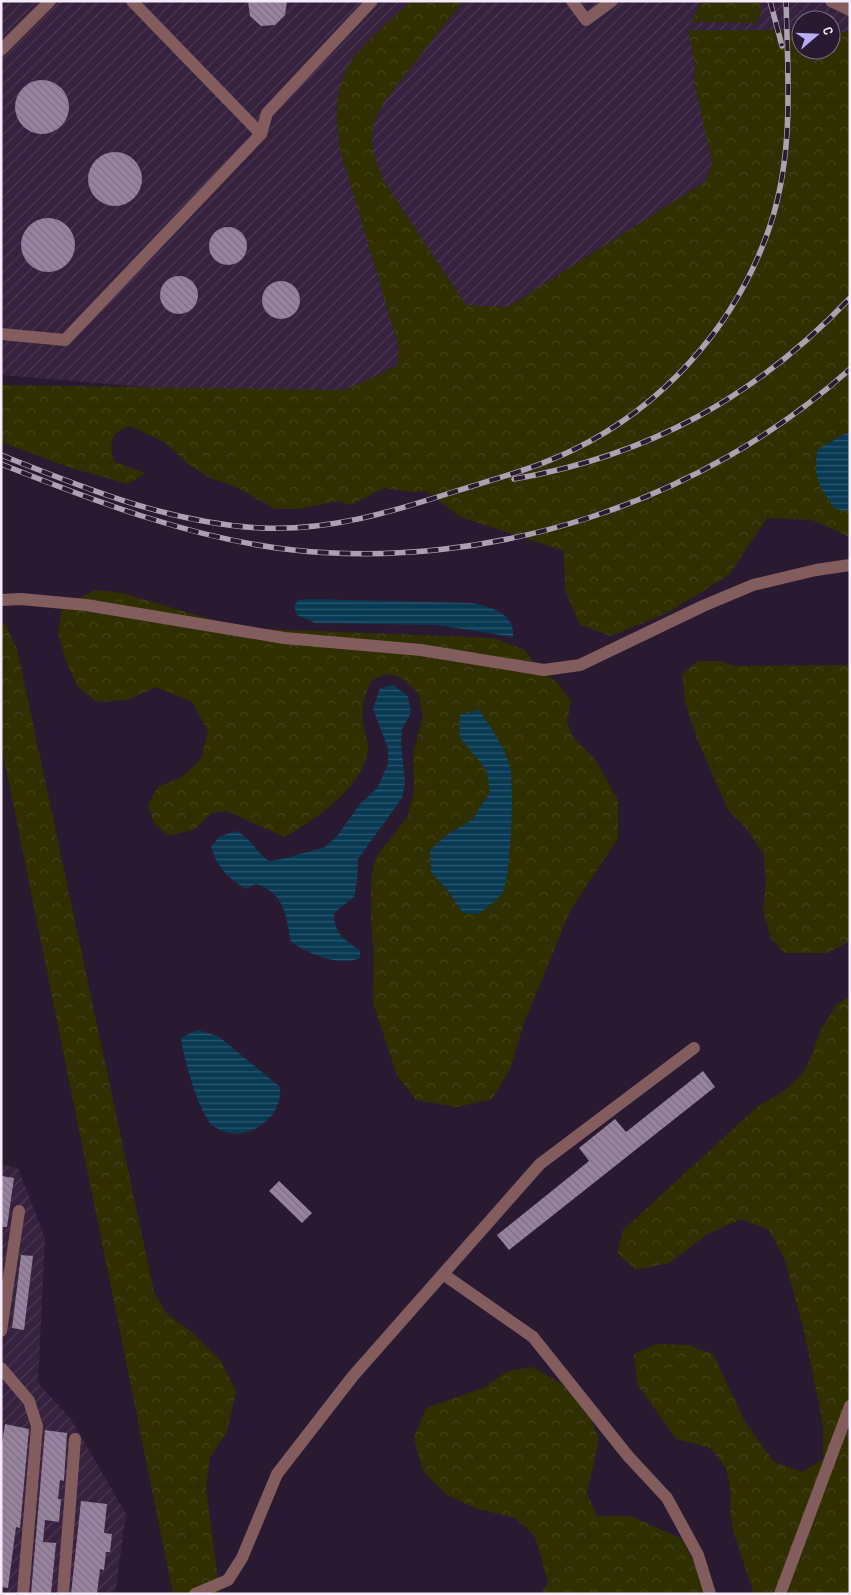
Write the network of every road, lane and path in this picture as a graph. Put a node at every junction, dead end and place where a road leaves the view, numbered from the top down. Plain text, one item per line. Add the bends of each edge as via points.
1 (50, 1) edge
2 (132, 1) edge
3 (372, 1) edge
4 (572, 1) edge
5 (612, 1) edge
6 (832, 1) edge
7 (850, 10) edge
8 (1, 50) edge
9 (261, 134) junction
10 (1, 334) edge
11 (850, 565) edge
12 (1, 600) edge
13 (694, 1048) dead end
14 (19, 1211) dead end
15 (443, 1274) junction
16 (1, 1331) edge
17 (1, 1368) edge
18 (850, 1406) edge
19 (75, 1439) dead end
20 (22, 1594) edge
21 (63, 1594) edge
22 (195, 1594) edge
23 (710, 1594) edge
24 (780, 1594) edge

1 - 8 street
2 - 9 street
3 - 9 street via 267,113
4 - 5 street via 586,20
6 - 7 street
9 - 10 street via 65,340
11 - 12 street via 752,585 580,664 544,670 422,650 284,638 86,605
13 - 15 street via 540,1164
14 - 16 street
15 - 22 street via 352,1376 278,1474 242,1558 228,1580
15 - 23 street via 533,1337 628,1456 667,1498 698,1554
17 - 20 street via 29,1401 38,1426
18 - 24 street
19 - 21 street

